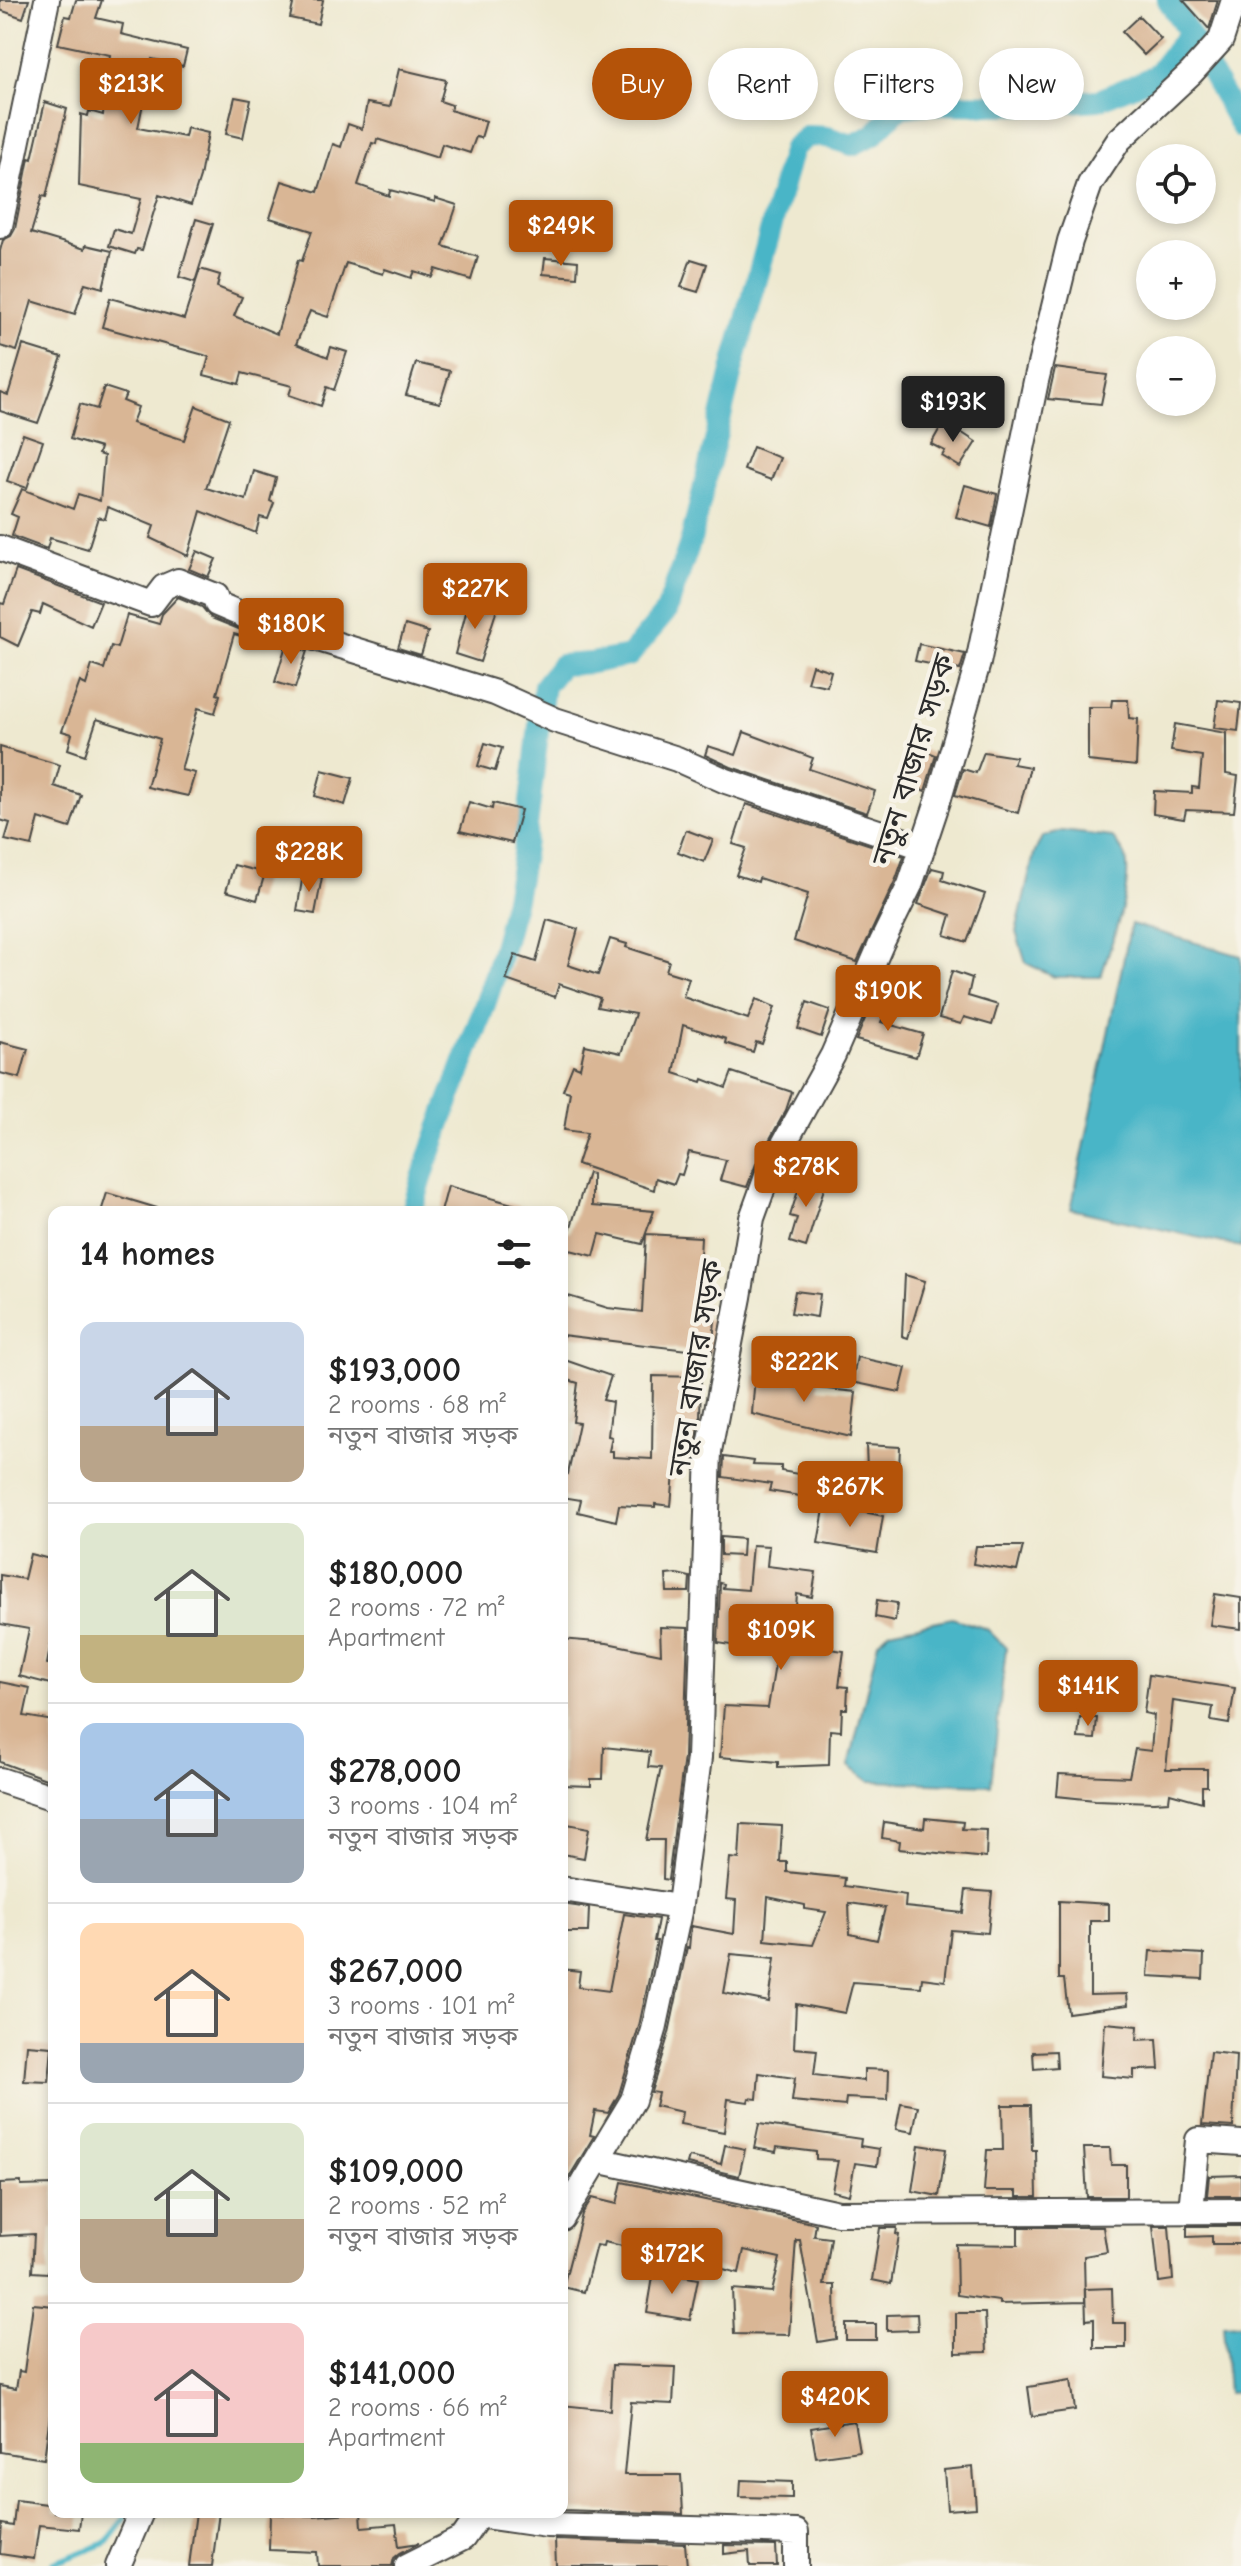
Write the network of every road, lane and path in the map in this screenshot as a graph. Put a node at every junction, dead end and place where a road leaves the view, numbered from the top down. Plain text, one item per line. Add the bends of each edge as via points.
1 (47, 0) edge
2 (1234, 0) edge
3 (0, 226) edge
4 (0, 548) edge
5 (923, 847) junction
6 (0, 1780) edge
7 (48, 1796) edge
8 (568, 1890) edge
9 (679, 1907) junction
10 (1241, 2143) edge
11 (597, 2160) junction
12 (568, 2208) edge
13 (1191, 2210) junction
14 (1241, 2211) edge
15 (138, 2518) edge
16 (476, 2518) edge
17 (507, 2518) edge
18 (431, 2560) edge
19 (118, 2566) edge
20 (407, 2566) edge
21 (796, 2566) edge

1 - 3 street
2 - 5 street, নতুন বাজার সড়ক via 1221,40 1119,140 1090,184 1070,241 1036,381 978,663
4 - 5 street via 151,604 164,587 178,581 250,618 440,674 555,720
5 - 9 street, নতুন বাজার সড়ক via 833,1055 769,1171 752,1218 709,1451 699,1758
6 - 7 street
8 - 9 street
9 - 11 street, নতুন বাজার সড়ক via 654,2030 633,2100
10 - 13 street via 1198,2140
11 - 12 street, নতুন বাজার সড়ক
11 - 13 street via 838,2213
13 - 14 street
15 - 19 street
16 - 18 street via 463,2538
17 - 21 street via 547,2525 796,2532
18 - 20 street

